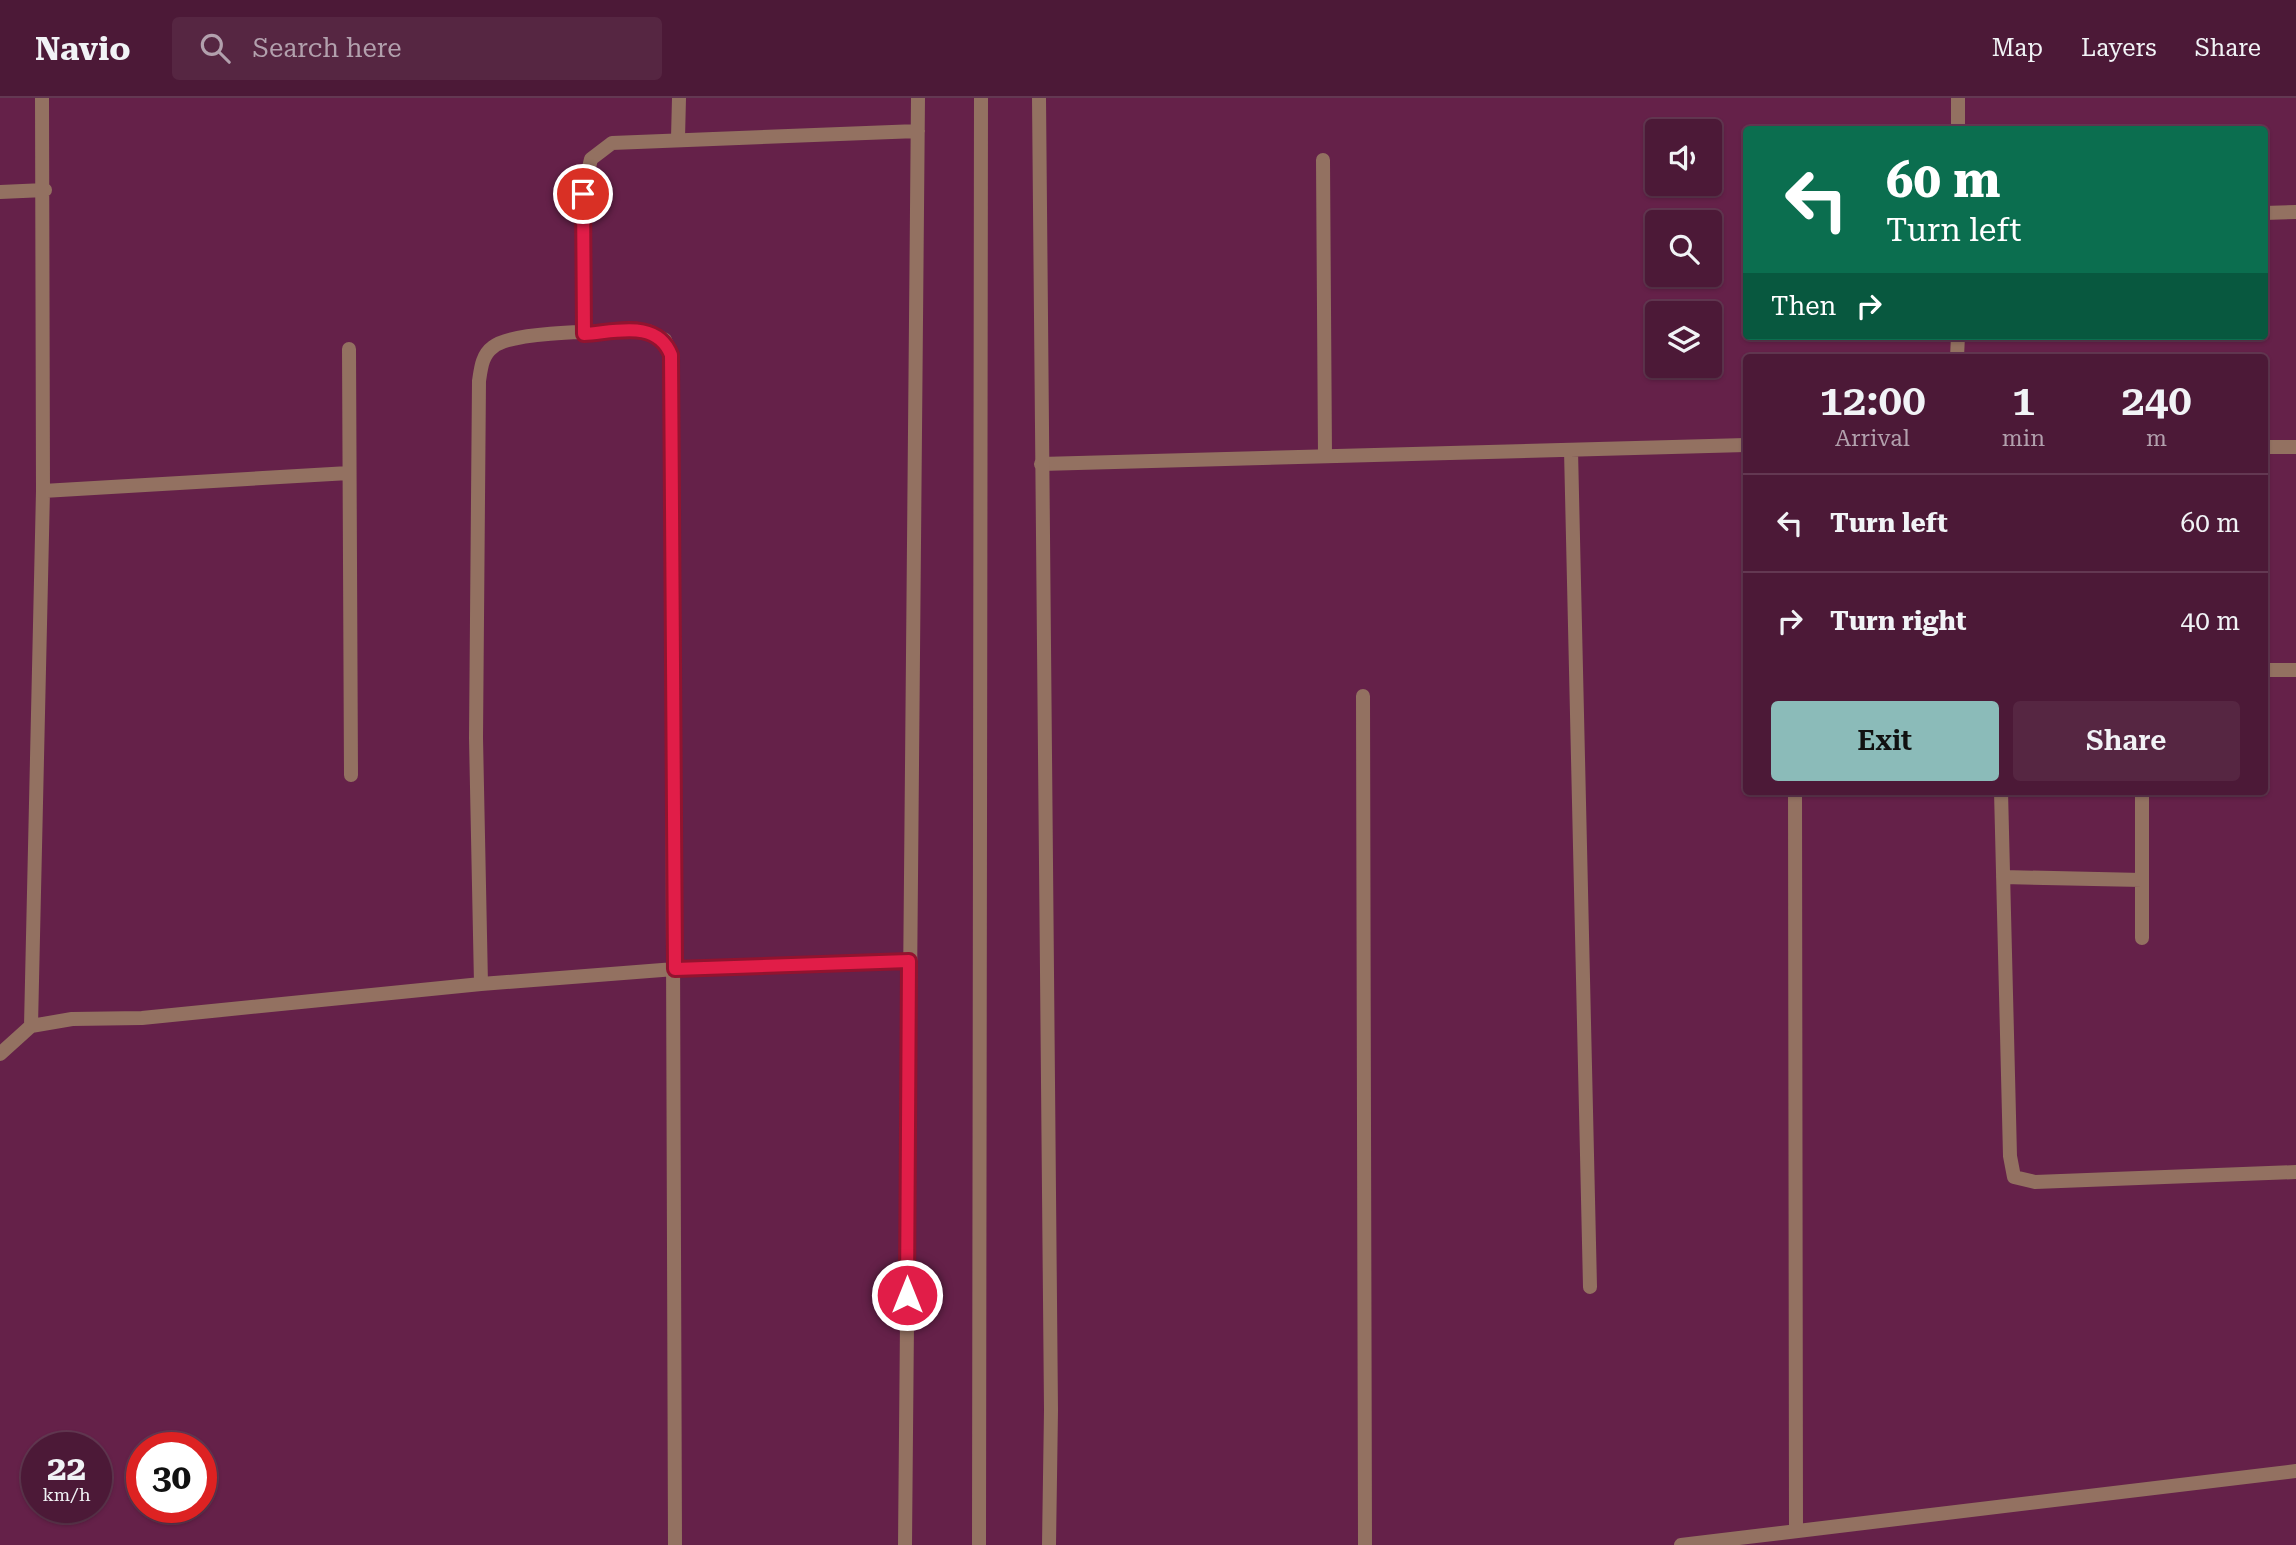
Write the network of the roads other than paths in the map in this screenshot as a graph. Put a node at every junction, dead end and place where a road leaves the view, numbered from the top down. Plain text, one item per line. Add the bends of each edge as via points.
1 (42, 98) edge
2 (679, 98) edge
3 (918, 98) edge
4 (981, 98) edge
5 (1039, 98) edge
6 (1958, 98) edge
7 (1958, 126) edge
8 (918, 131) junction
9 (678, 138) junction
10 (1323, 160) dead end
11 (45, 190) junction
12 (0, 192) edge
13 (2296, 212) edge
14 (2268, 213) edge
15 (584, 334) junction
16 (349, 349) dead end
17 (1743, 445) edge
18 (2268, 447) edge
19 (2296, 447) edge
20 (1571, 450) junction
21 (1325, 456) junction
22 (1041, 464) junction
23 (349, 473) junction
24 (43, 491) junction
25 (2268, 670) edge
26 (2296, 670) edge
27 (1363, 696) dead end
28 (351, 775) dead end
29 (1795, 795) edge
30 (2001, 795) edge
31 (2142, 795) edge
32 (2003, 877) junction
33 (2142, 880) junction
34 (2142, 938) dead end
35 (909, 961) junction
36 (675, 969) junction
37 (481, 984) junction
38 (31, 1026) junction
39 (6, 1042) edge
40 (0, 1054) edge
41 (2296, 1172) edge
42 (1590, 1287) dead end
43 (2296, 1471) edge
44 (1796, 1531) junction
45 (675, 1545) edge
46 (905, 1545) edge
47 (979, 1545) edge
48 (1049, 1545) edge
49 (1365, 1545) edge
50 (1681, 1545) edge

1 - 11 street
2 - 9 street
3 - 8 street
4 - 47 street
5 - 22 street
6 - 7 street
8 - 9 street
8 - 35 street
9 - 15 street via 612,143 591,159 583,194
10 - 21 street
11 - 12 street
11 - 24 street
13 - 14 street
15 - 36 street via 649,331 665,340 671,355
15 - 37 street via 506,340 492,347 482,360 476,738
16 - 23 street
17 - 20 street
18 - 19 street
20 - 21 street
20 - 42 street
21 - 22 street
22 - 48 street
23 - 24 street
23 - 28 street
24 - 38 street
25 - 26 street
27 - 49 street
29 - 44 street
30 - 32 street
31 - 33 street
32 - 33 street
32 - 41 street via 2014,1177 2035,1182
33 - 34 street
35 - 36 street
35 - 46 street
36 - 37 street
36 - 45 street
37 - 38 street via 142,1018 72,1018
38 - 39 street
39 - 40 street
43 - 44 street
44 - 50 street

